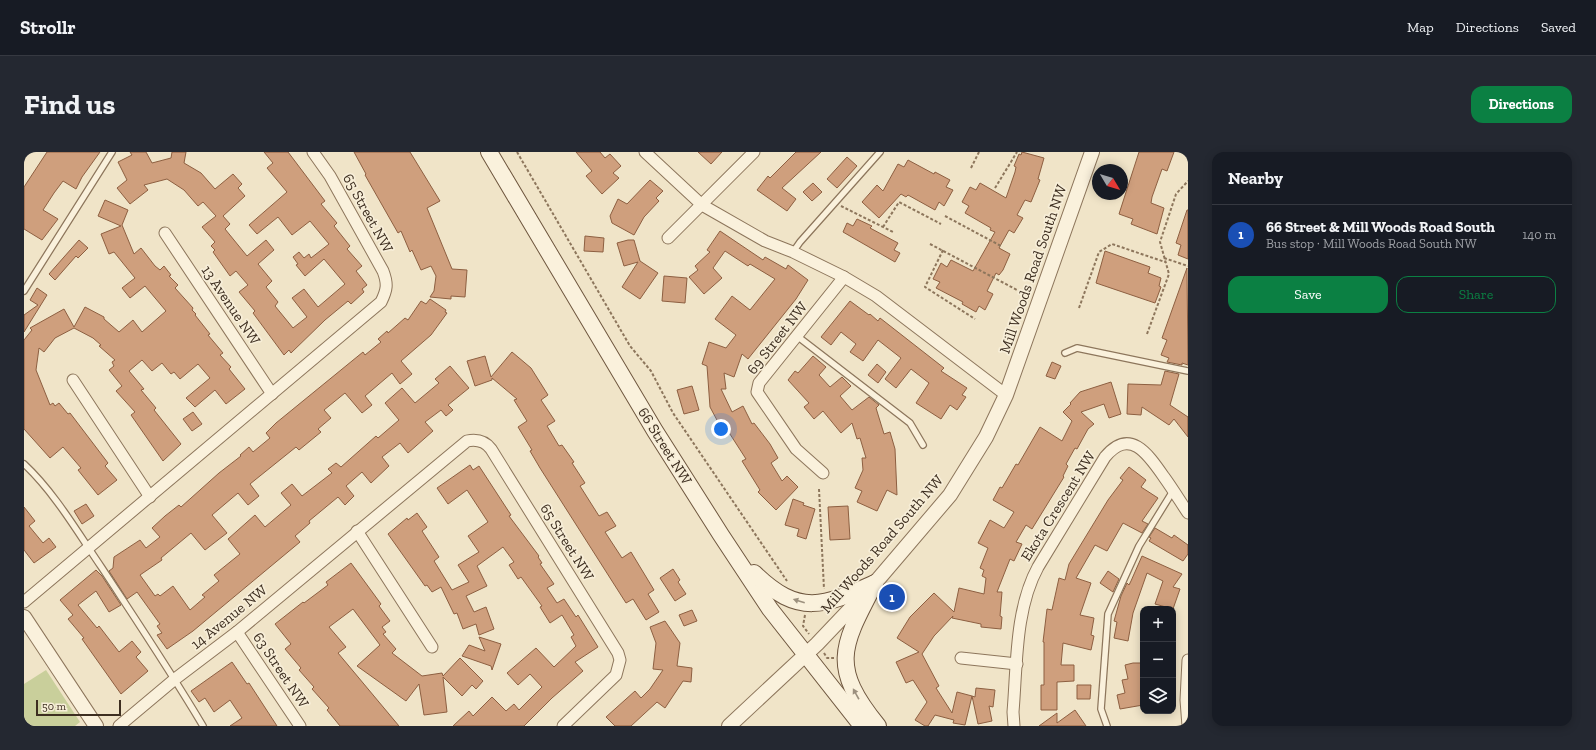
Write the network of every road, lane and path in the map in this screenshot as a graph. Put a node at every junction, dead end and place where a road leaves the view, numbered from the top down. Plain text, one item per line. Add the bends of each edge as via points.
1 (112, 152) edge
2 (313, 152) edge
3 (489, 152) edge
4 (517, 152) edge
5 (645, 152) edge
6 (754, 152) edge
7 (880, 152) edge
8 (979, 152) edge
9 (1017, 152) edge
10 (1092, 152) edge
11 (971, 168) dead end
12 (1188, 181) edge
13 (995, 188) dead end
14 (834, 203) junction
15 (702, 205) junction
16 (946, 216) dead end
17 (941, 224) dead end
18 (883, 227) junction
19 (893, 232) dead end
20 (165, 233) dead end
21 (668, 238) dead end
22 (930, 244) dead end
23 (1001, 246) dead end
24 (943, 250) junction
25 (793, 252) junction
26 (1164, 258) junction
27 (1165, 262) junction
28 (1188, 266) edge
29 (844, 277) junction
30 (24, 291) edge
31 (1019, 291) dead end
32 (1079, 308) dead end
33 (975, 319) dead end
34 (1147, 334) dead end
35 (797, 336) junction
36 (1065, 353) dead end
37 (1188, 371) edge
38 (73, 380) dead end
39 (272, 394) junction
40 (1006, 395) junction
41 (479, 440) joint
42 (923, 445) dead end
43 (24, 464) edge
44 (823, 473) dead end
45 (819, 489) dead end
46 (1174, 491) junction
47 (150, 497) junction
48 (1188, 513) edge
49 (357, 531) junction
50 (726, 541) junction
51 (89, 548) junction
52 (788, 583) dead end
53 (875, 583) junction
54 (825, 595) dead end
55 (24, 602) edge
56 (807, 609) dead end
57 (24, 617) edge
58 (237, 632) junction
59 (808, 633) dead end
60 (432, 647) dead end
61 (805, 655) junction
62 (961, 658) dead end
63 (1188, 660) edge
64 (1017, 664) junction
65 (175, 679) junction
66 (96, 726) edge
67 (119, 726) edge
68 (203, 726) edge
69 (300, 726) edge
70 (563, 726) edge
71 (728, 726) edge
72 (862, 726) edge
73 (878, 726) edge
74 (1014, 726) edge
75 (1107, 726) edge
76 (1188, 726) edge

1 - 30 lane
2 - 39 street, 65 Street NW via 330,176 388,283 381,302 375,308
3 - 50 main road, 66 Street NW via 655,431
4 - 52 path via 630,346 651,371 673,413
5 - 15 street
6 - 15 street
7 - 14 lane
8 - 11 path
9 - 13 path
10 - 40 street, Mill Woods Road South NW
12 - 26 path via 1176,194 1160,242
14 - 18 path
14 - 25 lane
15 - 21 street
15 - 25 street via 765,241
16 - 23 path
17 - 18 path via 899,202
18 - 19 path
20 - 39 street, 13 Avenue NW
22 - 24 path
24 - 31 path
24 - 33 path via 925,287
25 - 29 street
26 - 27 path
26 - 28 path
27 - 32 path via 1112,244 1099,252
27 - 34 path via 1169,274
29 - 35 street, 69 Street NW
29 - 40 street via 876,296
35 - 42 lane via 910,423
35 - 44 street, 69 Street NW via 759,383 757,392 796,448
36 - 37 lane via 1077,348
38 - 47 street
39 - 47 street
40 - 53 street, Mill Woods Road South NW via 986,437 950,495
41 - 49 street, 14 Avenue NW via 467,441
41 - 70 street, 65 Street NW via 487,444 491,450 618,653 620,660 616,674 610,682
43 - 51 lane via 40,478
45 - 54 path
46 - 48 street, Ekota Crescent NW
46 - 64 street, Ekota Crescent NW via 1141,448 1125,444 1110,450 1032,576 1023,604
46 - 75 lane via 1139,546 1108,614 1101,709
47 - 51 street
49 - 58 street, 14 Avenue NW
49 - 60 street
53 -> 50 main road via 831,601 819,604 800,602 770,588
50 - 61 main road, 66 Street NW via 770,609
51 - 55 street
51 - 65 lane
53 - 61 street, Mill Woods Road South NW
73 -> 53 main road via 855,694 849,680 845,658 849,636
56 - 59 path via 803,626
57 - 66 street
58 - 65 street, 14 Avenue NW
58 - 69 street, 63 Street NW
61 - 71 street, Mill Woods Road South NW
61 - 72 main road, 66 Street NW
62 - 64 street
63 - 76 street
64 - 74 street, Ekota Crescent NW
65 - 67 street, 14 Avenue NW
65 - 68 lane

